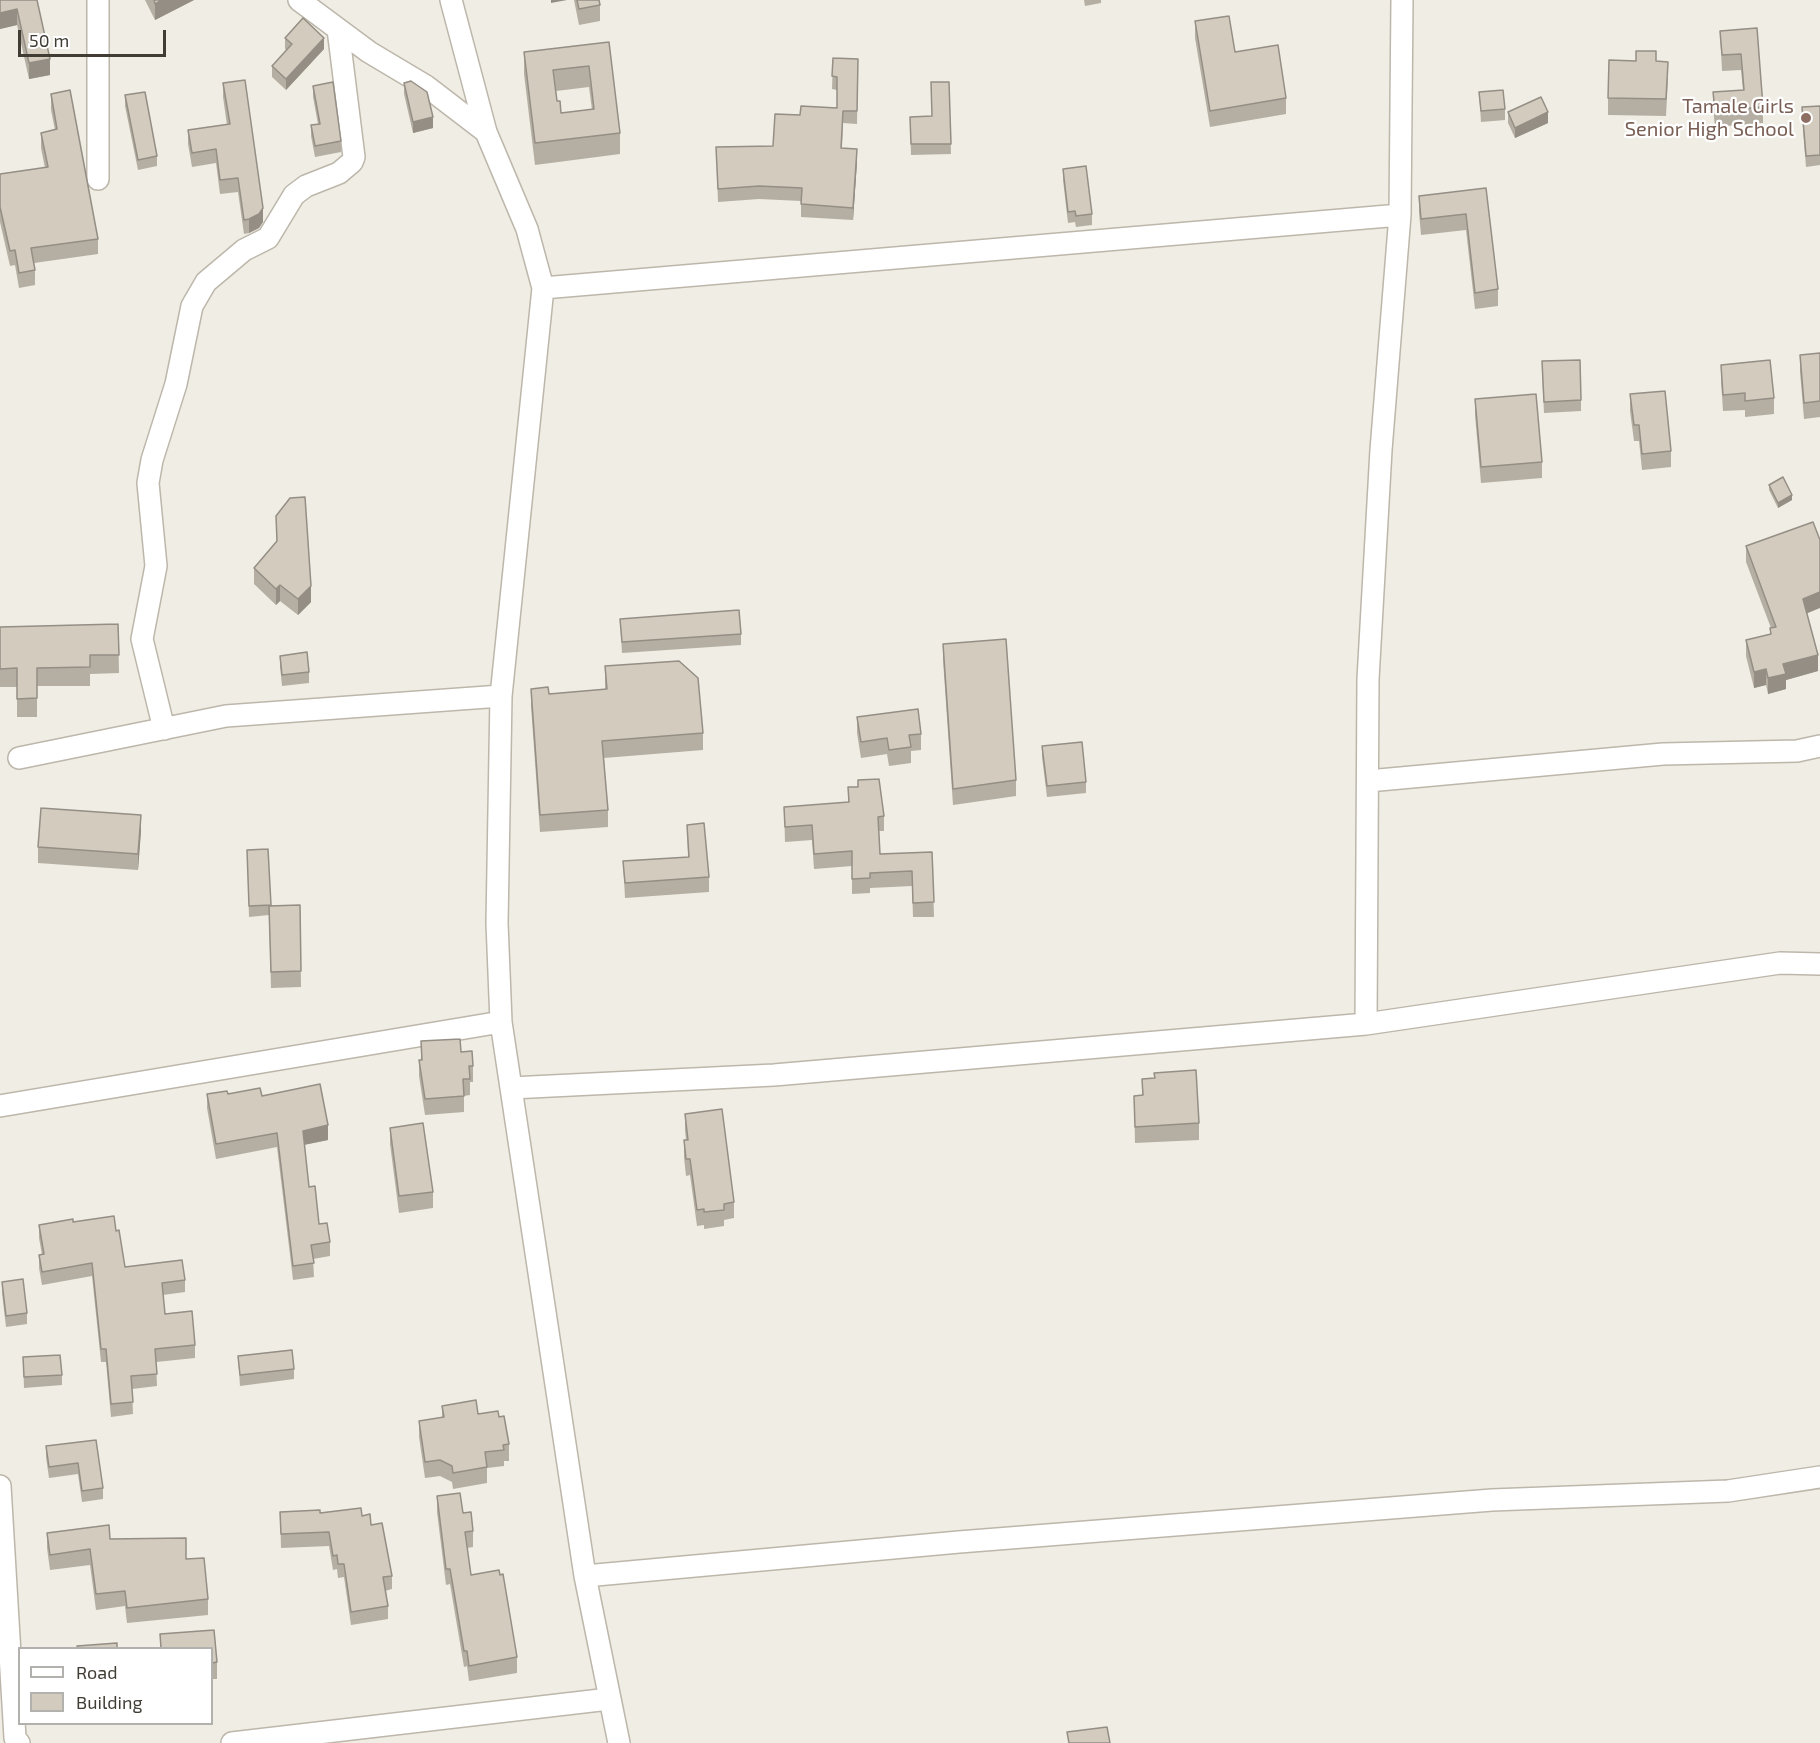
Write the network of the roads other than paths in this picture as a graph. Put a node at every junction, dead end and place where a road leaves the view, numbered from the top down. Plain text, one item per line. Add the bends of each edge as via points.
1 (98, 0) edge
2 (299, 0) edge
3 (451, 0) edge
4 (1402, 0) edge
5 (338, 29) junction
6 (486, 132) junction
7 (98, 179) dead end
8 (1400, 214) junction
9 (543, 288) junction
10 (501, 696) junction
11 (164, 729) junction
12 (1820, 746) edge
13 (19, 758) dead end
14 (1368, 781) junction
15 (1820, 963) edge
16 (501, 1022) junction
17 (1366, 1024) junction
18 (511, 1088) junction
19 (0, 1106) edge
20 (1820, 1477) edge
21 (0, 1486) edge
22 (585, 1576) junction
23 (14, 1697) junction
24 (609, 1699) junction
25 (0, 1719) edge
26 (19, 1743) edge
27 (232, 1743) edge
28 (619, 1743) edge

1 - 7 street
2 - 5 street
3 - 6 street
4 - 8 street
5 - 6 street via 426,86
5 - 11 street via 352,162 294,195 268,238 244,250 206,282 192,306 176,384 152,460 148,483 156,566 142,639
6 - 9 street via 527,229
8 - 9 street
8 - 14 street via 1368,679
9 - 10 street
10 - 11 street via 226,716
10 - 16 street via 497,923
11 - 13 street
12 - 14 street via 1797,752 1663,754
14 - 17 street
15 - 17 street via 1780,963
16 - 18 street
16 - 19 street
17 - 18 street via 774,1075
18 - 22 street
20 - 22 street via 1728,1491 1492,1500
21 - 23 street
22 - 24 street
23 - 25 street
23 - 26 street via 15,1738
24 - 27 street
24 - 28 street

